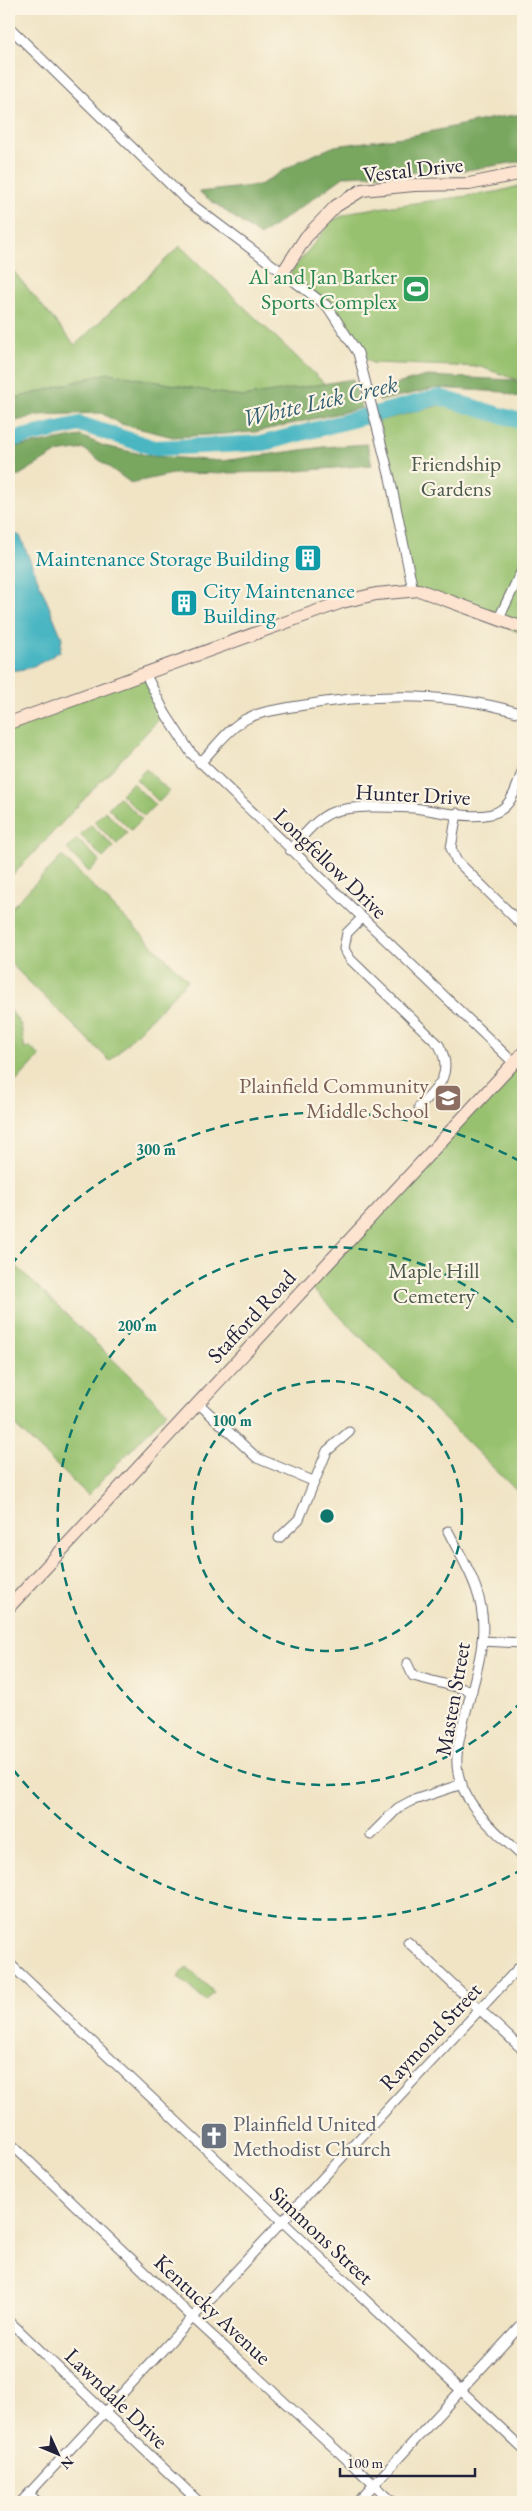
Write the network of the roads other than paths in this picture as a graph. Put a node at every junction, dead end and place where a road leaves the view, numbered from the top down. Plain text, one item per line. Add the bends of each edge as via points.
1 (9, 27) edge
2 (523, 172) edge
3 (282, 274) junction
4 (523, 568) edge
5 (413, 590) junction
6 (499, 618) junction
7 (523, 628) edge
8 (145, 673) junction
9 (523, 714) edge
10 (9, 723) edge
11 (200, 763) junction
12 (523, 769) edge
13 (457, 814) junction
14 (290, 850) junction
15 (362, 918) junction
16 (523, 926) edge
17 (523, 1053) edge
18 (514, 1063) junction
19 (419, 1107) dead end
20 (198, 1403) junction
21 (349, 1432) dead end
22 (313, 1481) junction
23 (448, 1531) dead end
24 (279, 1538) dead end
25 (9, 1607) edge
26 (482, 1641) junction
27 (523, 1643) edge
28 (407, 1663) dead end
29 (472, 1691) junction
30 (462, 1784) junction
31 (371, 1835) dead end
32 (523, 1857) edge
33 (408, 1942) dead end
34 (9, 1963) edge
35 (523, 1963) edge
36 (480, 2009) junction
37 (523, 2050) edge
38 (9, 2142) edge
39 (282, 2223) junction
40 (193, 2318) junction
41 (9, 2323) edge
42 (523, 2323) edge
43 (461, 2391) junction
44 (105, 2413) junction
45 (523, 2450) edge
46 (374, 2484) junction
47 (29, 2494) junction
48 (21, 2502) edge
49 (38, 2502) edge
50 (199, 2502) edge
51 (358, 2502) edge
52 (393, 2502) edge

1 - 3 street via 186,200
2 - 3 street, Vestal Drive via 469,184 362,190 330,212 306,237
3 - 5 street via 327,306 358,353 390,478
4 - 6 street
5 - 6 street
5 - 8 street via 342,602
6 - 7 street
8 - 10 street
8 - 11 street, Longfellow Drive via 175,730
9 - 11 street via 442,700 380,698 324,702 245,719
11 - 14 street, Longfellow Drive
12 - 13 street, Hunter Drive via 511,798 501,810 486,816
13 - 14 street, Hunter Drive via 412,808 342,810 323,818
13 - 16 street via 451,848 456,860
14 - 15 street, Longfellow Drive
15 - 18 street, Longfellow Drive
15 - 19 street via 347,933 344,949 350,959 439,1045 446,1058 445,1074
17 - 18 street, Stafford Road
18 - 20 street, Stafford Road
20 - 22 street via 258,1458
20 - 25 street, Stafford Road
21 - 22 street via 327,1451
22 - 24 street via 299,1519
23 - 26 street, Masten Street via 475,1584 483,1616
26 - 27 street
26 - 29 street, Masten Street
28 - 29 street via 413,1676
29 - 30 street, Masten Street via 457,1757
30 - 31 street via 410,1801 393,1812
30 - 32 street, Masten Street via 476,1810
33 - 36 street
34 - 39 street, Simmons Street
35 - 36 street, Raymond Street
36 - 37 street
36 - 39 street, Raymond Street
38 - 40 street, Kentucky Avenue
39 - 40 street, Raymond Street
39 - 43 street, Simmons Street
40 - 44 street, Raymond Street
40 - 46 street, Kentucky Avenue
41 - 44 street, Lawndale Drive
42 - 43 street
43 - 45 street, Simmons Street
43 - 46 street
44 - 47 street, Raymond Street
44 - 50 street, Lawndale Drive
46 - 51 street
46 - 52 street, Kentucky Avenue
47 - 48 street, Raymond Street
47 - 49 street

